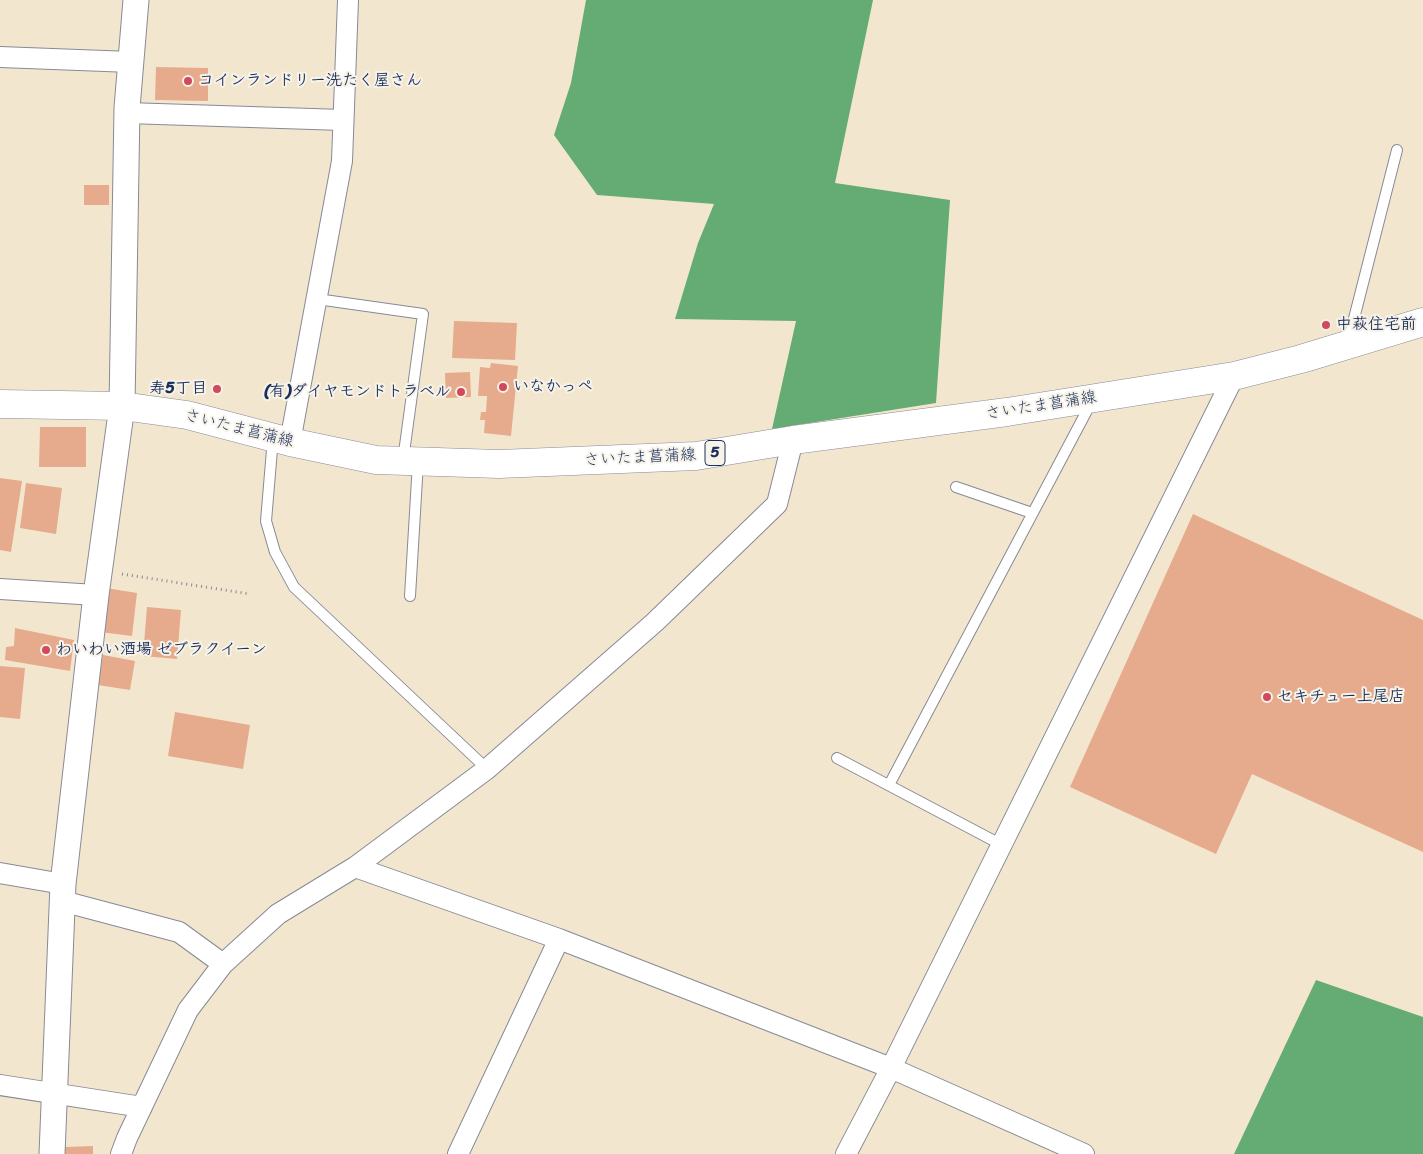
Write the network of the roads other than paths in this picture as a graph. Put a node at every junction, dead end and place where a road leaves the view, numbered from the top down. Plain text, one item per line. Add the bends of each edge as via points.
1 (136, 0) edge
2 (348, 0) edge
3 (0, 57) edge
4 (131, 62) junction
5 (127, 113) junction
6 (343, 120) junction
7 (1397, 150) dead end
8 (317, 299) junction
9 (1423, 322) edge
10 (1347, 345) junction
11 (1234, 376) junction
12 (1093, 398) junction
13 (0, 404) edge
14 (122, 406) junction
15 (281, 440) junction
16 (793, 440) junction
17 (410, 461) junction
18 (956, 487) dead end
19 (1032, 513) junction
20 (0, 589) edge
21 (96, 596) junction
22 (410, 596) dead end
23 (837, 758) dead end
24 (487, 769) junction
25 (888, 785) junction
26 (1002, 845) junction
27 (355, 867) junction
28 (0, 873) edge
29 (62, 892) junction
30 (559, 939) junction
31 (223, 964) junction
32 (891, 1068) junction
33 (0, 1085) edge
34 (54, 1094) junction
35 (142, 1107) junction
36 (52, 1154) edge
37 (121, 1154) edge
38 (458, 1154) edge
39 (846, 1154) edge
40 (1084, 1154) edge

1 - 4 street
2 - 6 street
3 - 4 street
4 - 5 street
5 - 6 street
5 - 14 street
6 - 8 street via 342,161
7 - 10 lane
8 - 15 street
8 - 17 lane via 423,314
9 - 10 main road, さいたま菖蒲線 / 5
10 - 11 main road, さいたま菖蒲線 / 5
11 - 12 main road, さいたま菖蒲線 / 5
11 - 26 street
12 - 16 main road, さいたま菖蒲線 / 5
12 - 19 lane
13 - 14 main road, さいたま菖蒲線 / 5
14 - 15 main road, さいたま菖蒲線 / 5 via 187,415
14 - 21 street
15 - 17 main road, さいたま菖蒲線 / 5 via 376,460
15 - 24 lane via 266,521 276,552 294,587
16 - 17 main road, さいたま菖蒲線 / 5 via 696,456 499,464
16 - 24 street via 777,504 655,622
17 - 22 lane
18 - 19 lane
19 - 25 lane
20 - 21 street
21 - 29 street
23 - 25 lane
24 - 27 street
25 - 26 lane
26 - 32 street
27 - 30 street
27 - 31 street via 278,914
28 - 29 street
29 - 31 street via 179,932
29 - 34 street
30 - 32 street
30 - 38 street
31 - 35 street via 188,1010
32 - 39 street
32 - 40 street
33 - 34 street
34 - 35 street
34 - 36 street
35 - 37 street

